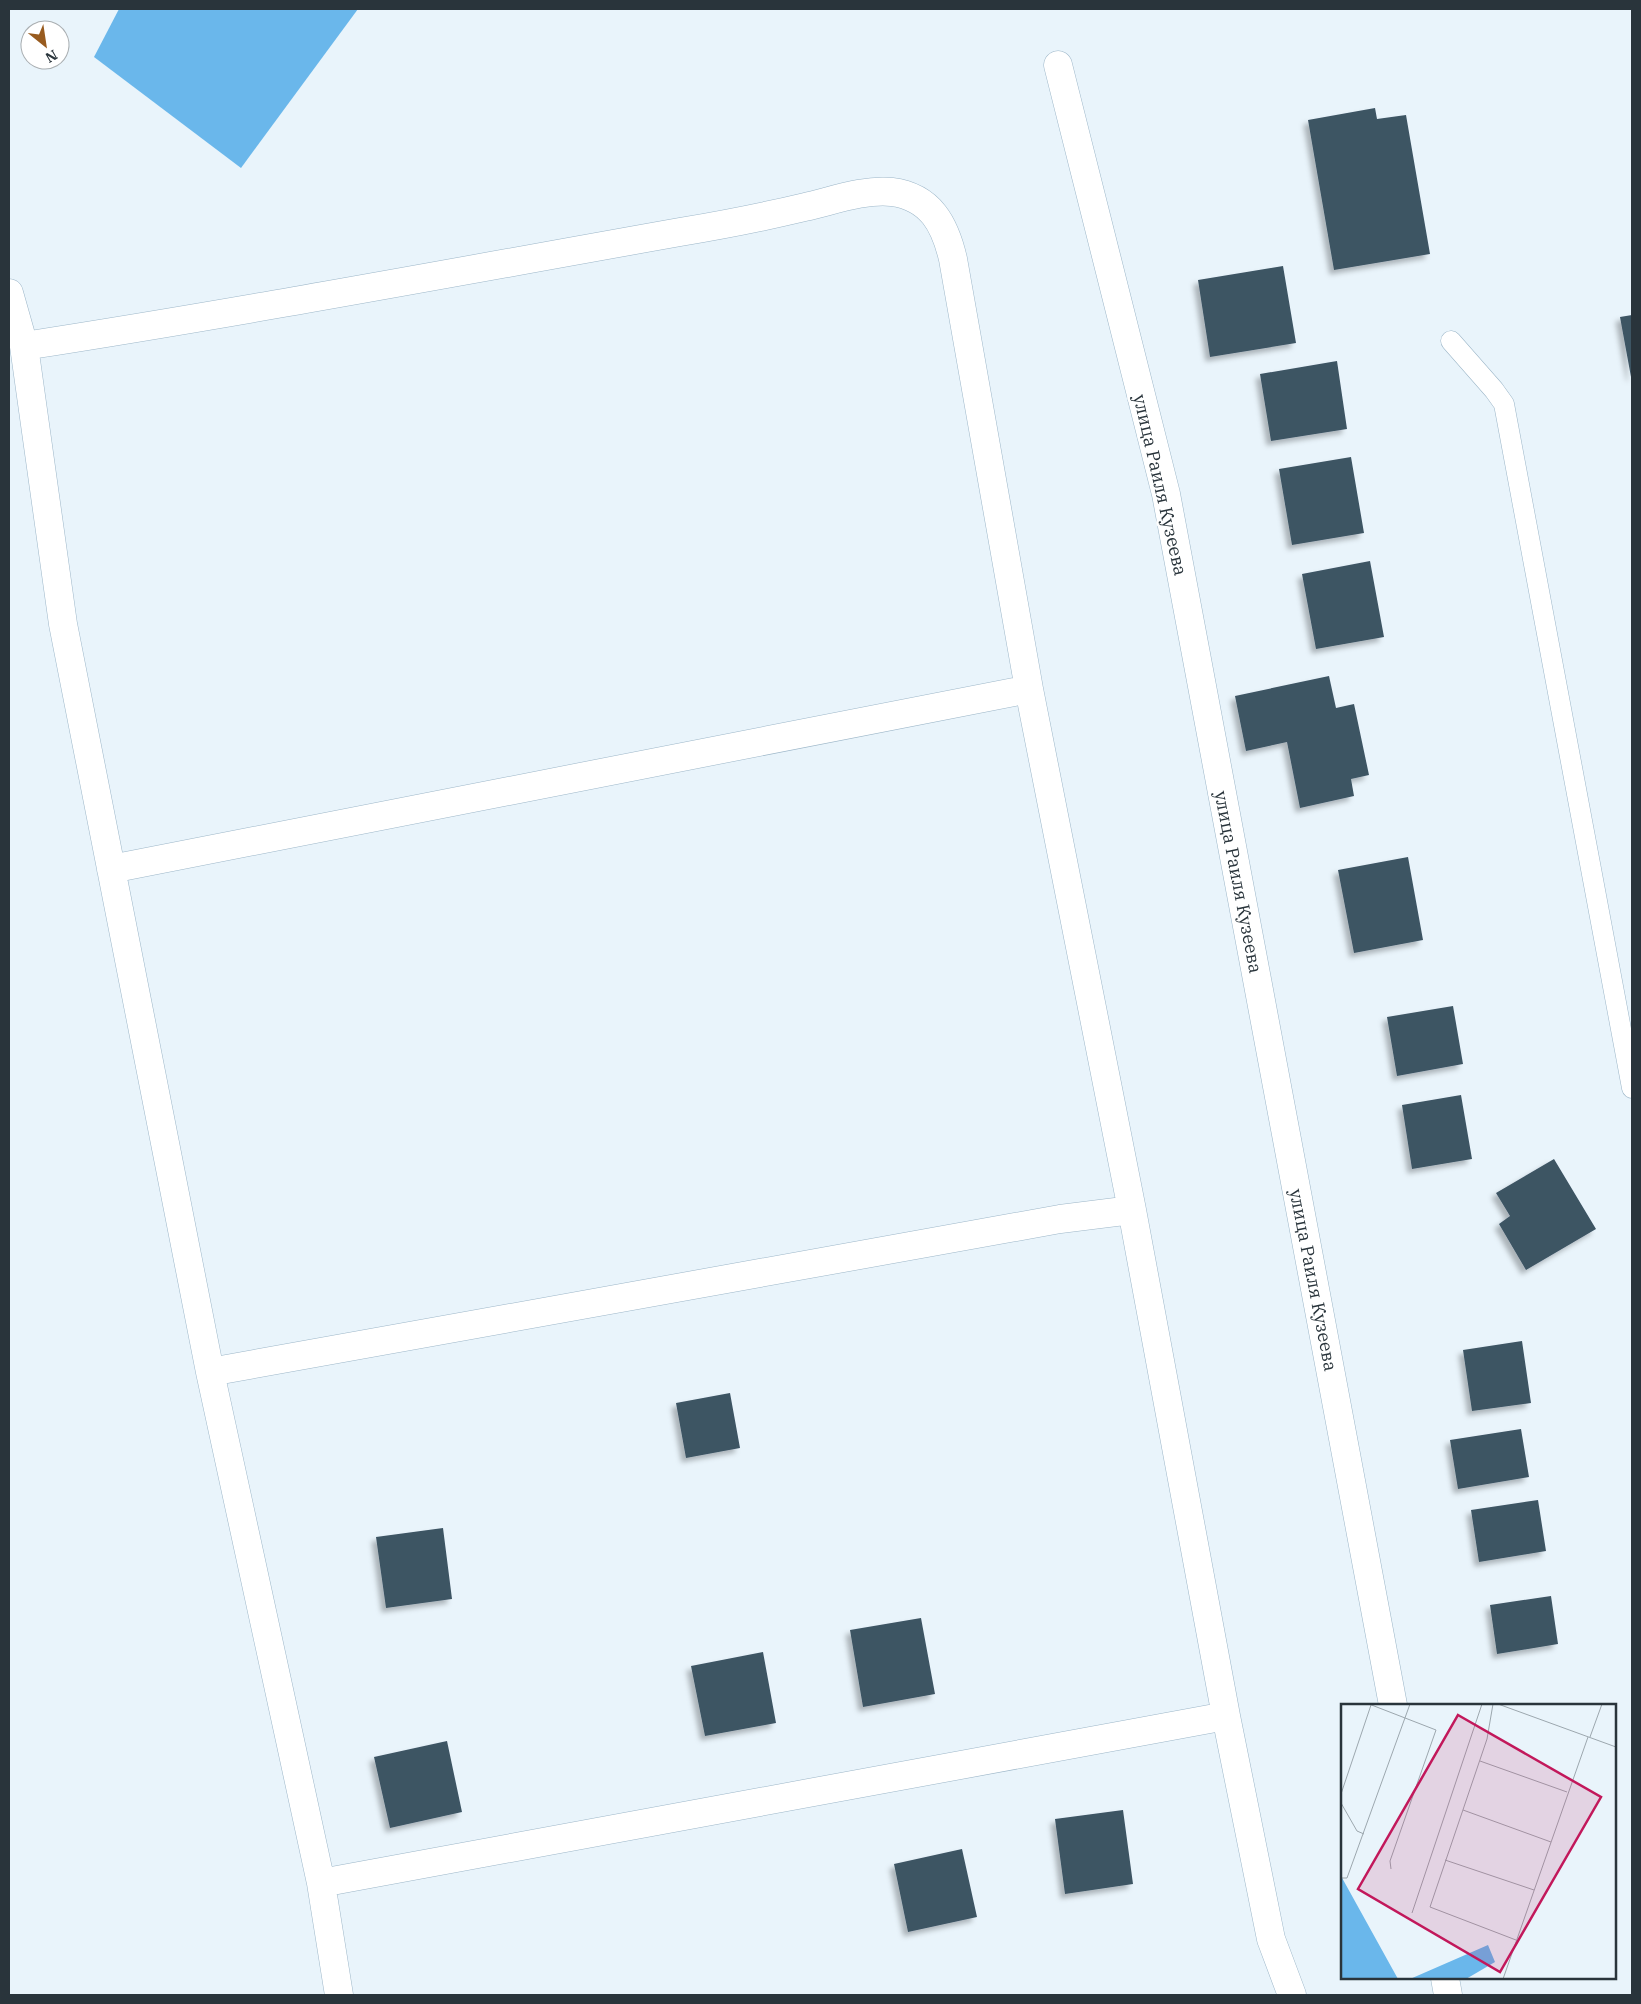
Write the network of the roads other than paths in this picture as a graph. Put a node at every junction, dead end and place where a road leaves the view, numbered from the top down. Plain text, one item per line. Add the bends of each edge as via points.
1 (1058, 65) dead end
2 (9, 292) edge
3 (1451, 341) dead end
4 (24, 346) junction
5 (1029, 689) junction
6 (111, 869) junction
7 (1632, 1088) edge
8 (1132, 1210) junction
9 (210, 1372) junction
10 (1393, 1704) edge
11 (1226, 1716) junction
12 (321, 1882) junction
13 (1445, 1979) edge
14 (339, 1995) edge
15 (1292, 1995) edge
16 (1448, 1995) edge

1 - 10 street, улица Раиля Кузеева via 1166,494
2 - 4 street
3 - 7 lane via 1504,404
4 - 5 street via 752,220 863,194 891,192 914,197 928,207 940,223 954,259
4 - 6 street via 63,624
5 - 6 street
5 - 8 street
6 - 9 street
8 - 9 street via 1060,1219
8 - 11 street
9 - 12 street
11 - 12 street
11 - 15 street via 1271,1939
12 - 14 street
13 - 16 street

